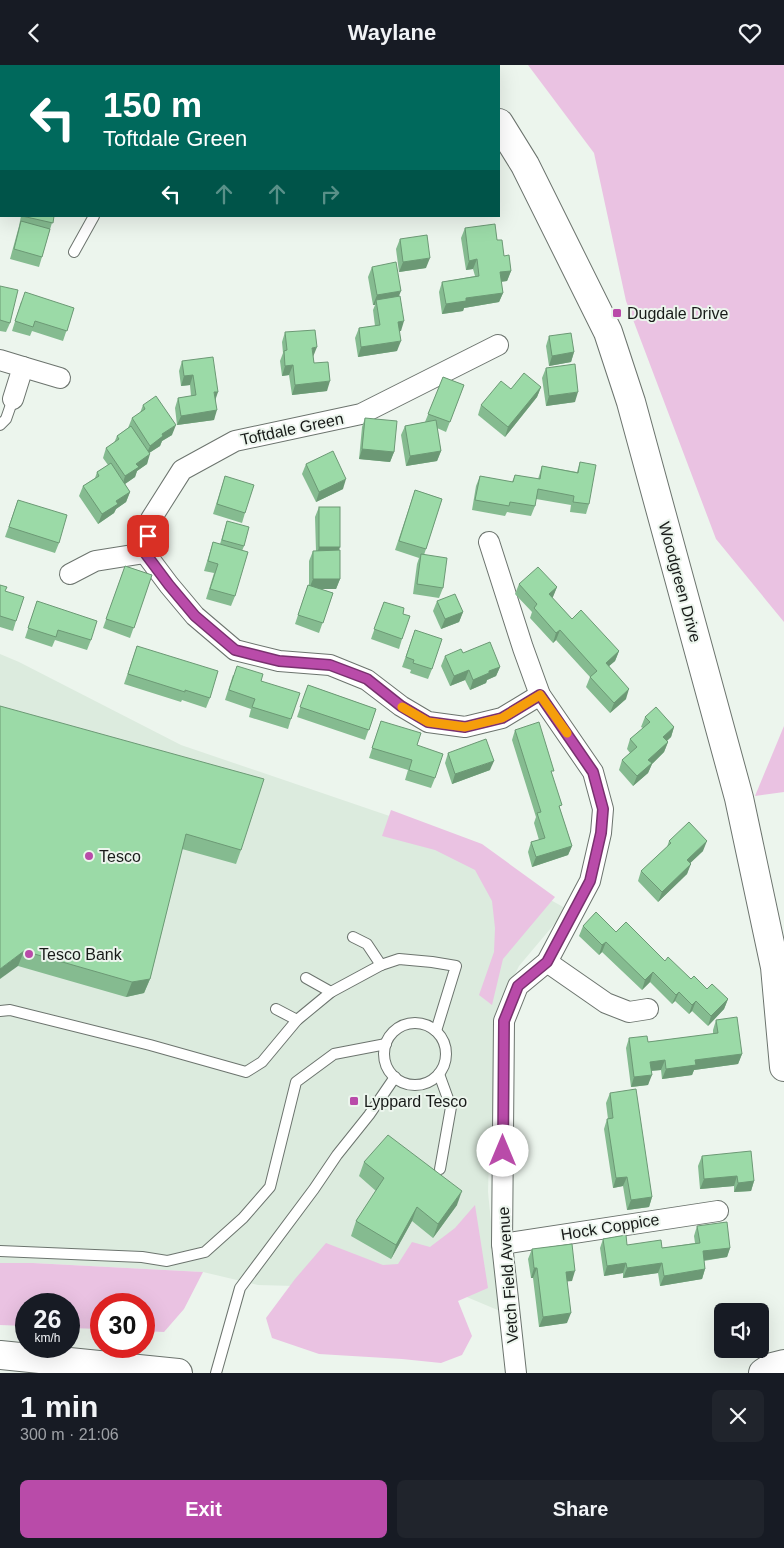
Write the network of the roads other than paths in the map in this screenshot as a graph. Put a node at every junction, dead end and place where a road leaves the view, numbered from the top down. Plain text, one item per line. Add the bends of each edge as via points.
1 (500, 125) edge
2 (93, 217) edge
3 (74, 252) dead end
4 (498, 345) dead end
5 (0, 360) edge
6 (23, 367) junction
7 (60, 378) dead end
8 (13, 399) joint
9 (0, 425) edge
10 (489, 542) dead end
11 (145, 553) junction
12 (70, 574) dead end
13 (540, 695) junction
14 (353, 937) dead end
15 (547, 962) junction
16 (381, 965) junction
17 (306, 978) dead end
18 (331, 992) junction
19 (276, 1009) dead end
20 (648, 1009) dead end
21 (0, 1011) edge
22 (297, 1020) junction
23 (436, 1031) junction
24 (386, 1044) junction
25 (784, 1067) edge
26 (439, 1075) junction
27 (395, 1077) junction
28 (440, 1169) dead end
29 (718, 1211) dead end
30 (502, 1244) junction
31 (0, 1251) edge
32 (0, 1355) edge
33 (784, 1364) edge
34 (178, 1373) edge
35 (216, 1373) edge
36 (516, 1373) edge
37 (762, 1373) edge

1 - 25 main road, Woodgreen Drive via 525,165 608,332 631,402 739,798 775,967
2 - 3 lane
4 - 11 street, Toftdale Green via 361,414 234,441 182,470 151,519
5 - 6 street
6 - 7 street
6 - 8 street
8 - 9 lane via 6,419
10 - 13 street, Vetch Field Avenue via 522,649
11 - 12 street via 95,561
11 - 13 street via 195,616 235,650 279,661 330,665 367,679 428,722 465,727 502,718
13 - 15 street, Vetch Field Avenue via 593,772 603,809 590,881
14 - 16 lane via 367,944
15 - 20 street via 606,1003 629,1011
15 - 30 street, Vetch Field Avenue via 518,986 504,1021
16 - 18 lane
16 - 23 lane via 399,959 456,966
17 - 18 lane
18 - 22 lane
19 - 22 lane
21 - 22 lane via 10,1010 246,1072 262,1061
23 - 24 lane via 424,1024 405,1024 390,1036
23 - 26 lane via 445,1045 447,1056
24 - 27 lane via 385,1061
24 - 31 lane via 334,1054 296,1082 270,1187 243,1218 205,1252 167,1261
26 - 27 lane via 421,1085 401,1082
26 - 28 lane via 451,1107
27 - 35 lane via 240,1288
29 - 30 street, Hock Coppice
30 - 36 street, Vetch Field Avenue
32 - 34 main road
33 - 37 main road

